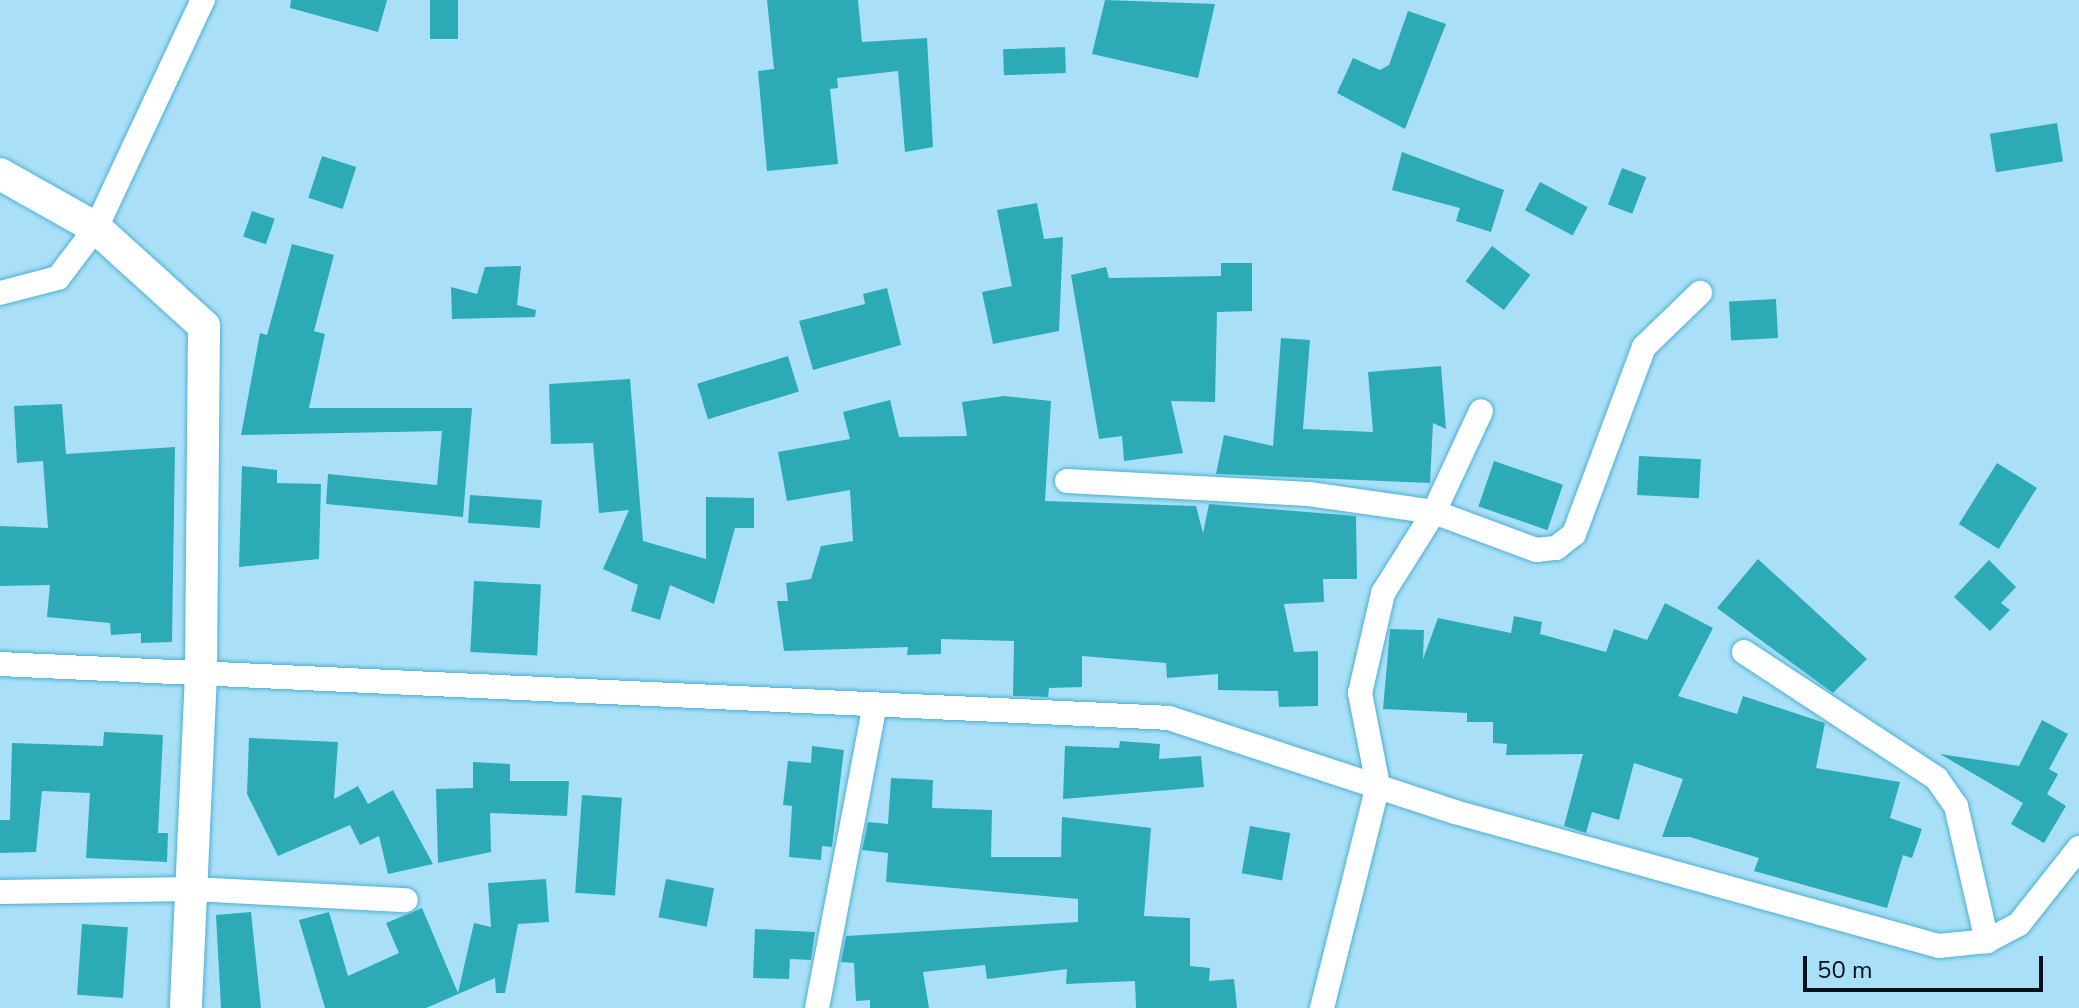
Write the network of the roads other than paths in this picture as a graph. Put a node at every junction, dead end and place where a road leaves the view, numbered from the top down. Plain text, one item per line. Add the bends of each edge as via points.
1 (203, 0) edge
2 (0, 174) edge
3 (96, 228) junction
4 (0, 293) edge
5 (1700, 293) dead end
6 (1481, 411) dead end
7 (1067, 481) dead end
8 (1434, 512) junction
9 (1744, 652) dead end
10 (0, 664) edge
11 (201, 674) junction
12 (874, 709) junction
13 (1378, 785) junction
14 (2079, 848) edge
15 (193, 889) junction
16 (0, 892) edge
17 (406, 900) dead end
18 (1987, 941) junction
19 (186, 1008) edge
20 (817, 1008) edge
21 (1322, 1008) edge

1 - 3 street
2 - 3 street
3 - 4 street via 58,278
3 - 11 street via 204,326
5 - 8 street via 1644,347 1574,534 1536,550
6 - 8 street
7 - 8 street via 1309,494
8 - 13 street via 1383,593 1360,693
9 - 18 street via 1937,779 1956,806
10 - 11 street
11 - 12 street
11 - 15 street
12 - 13 street via 1169,718
12 - 20 street
13 - 18 street via 1939,946
13 - 21 street
14 - 18 street via 2019,924
15 - 16 street
15 - 17 street
15 - 19 street

